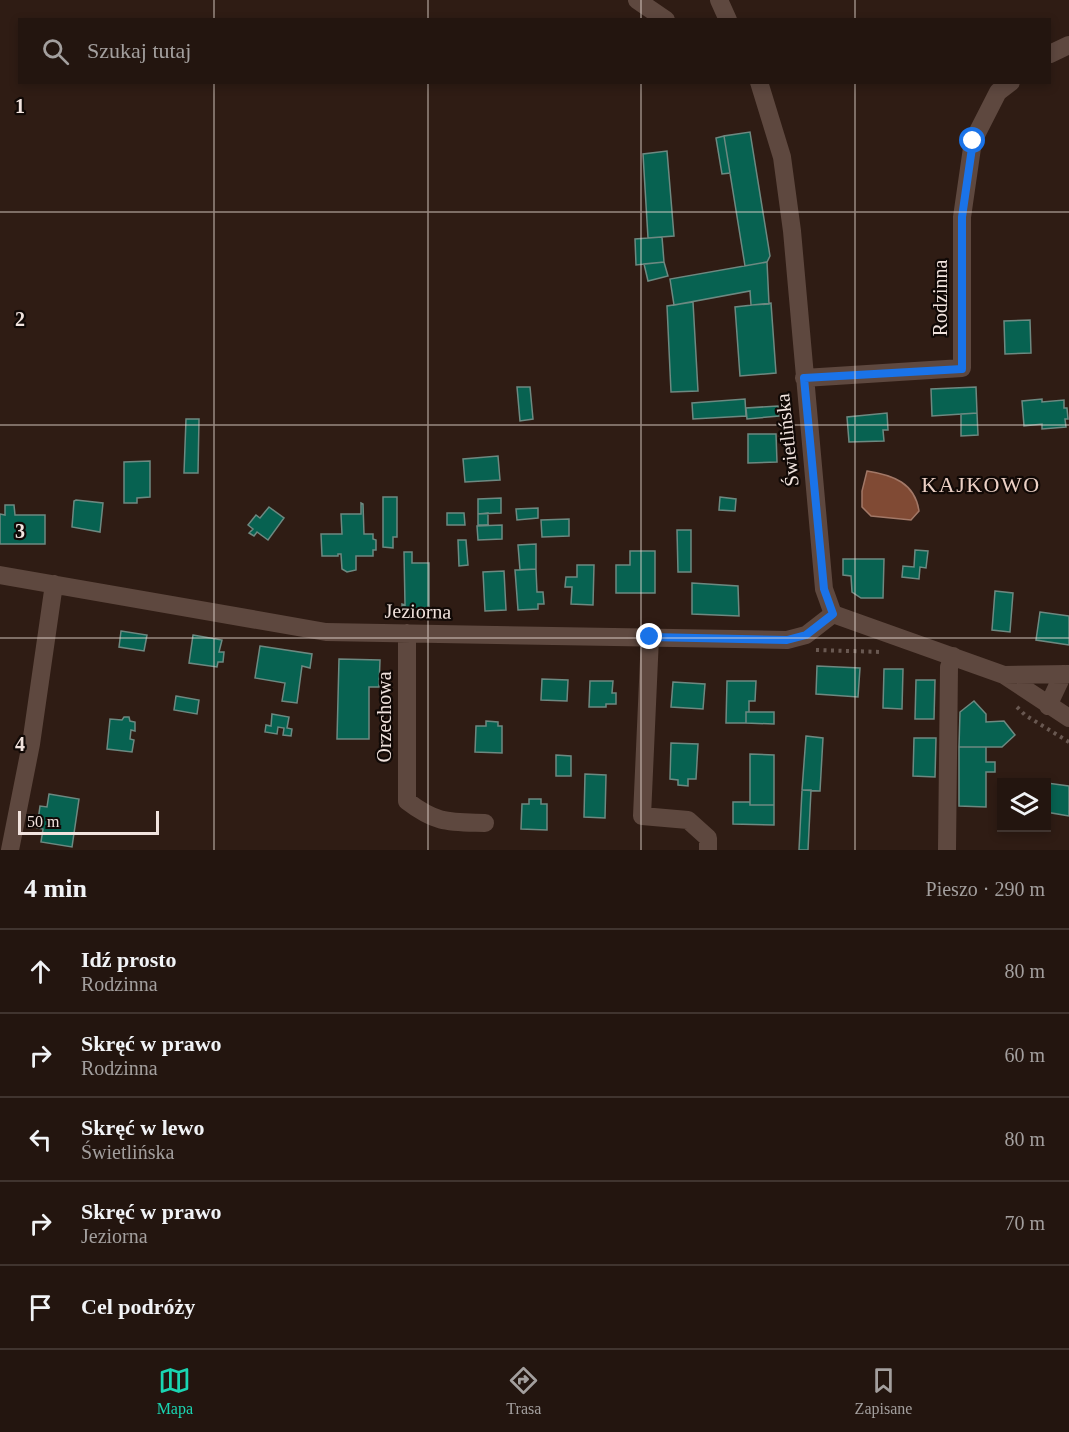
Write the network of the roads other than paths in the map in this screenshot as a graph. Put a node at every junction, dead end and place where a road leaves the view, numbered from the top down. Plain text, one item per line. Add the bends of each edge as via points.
1 (637, 0) edge
2 (719, 0) edge
3 (663, 18) edge
4 (727, 18) edge
5 (1069, 45) edge
6 (1051, 54) edge
7 (760, 84) edge
8 (1008, 84) edge
9 (804, 378) junction
10 (0, 575) edge
11 (54, 584) junction
12 (833, 614) junction
13 (407, 633) junction
14 (650, 637) junction
15 (953, 656) junction
16 (1066, 674) edge
17 (1005, 675) junction
18 (1048, 706) junction
19 (1069, 718) edge
20 (484, 824) dead end
21 (10, 850) edge
22 (708, 850) edge
23 (947, 850) edge

1 - 3 street
2 - 4 street
5 - 6 street
7 - 9 street, Świetlińska via 782,157
8 - 9 street, Rodzinna via 998,92 973,141 962,217 962,369
9 - 12 street, Świetlińska via 824,589
10 - 11 street, Jeziorna
11 - 13 street, Jeziorna via 326,632
11 - 21 street via 31,744
12 - 14 street, Jeziorna via 806,635 787,640
12 - 15 street
13 - 14 street, Jeziorna
13 - 20 street, Orzechowa via 407,801 441,821
14 - 22 street via 642,816 688,820 708,838
15 - 17 street
15 - 23 street via 949,667
16 - 17 street
16 - 18 street
17 - 18 street
18 - 19 street

